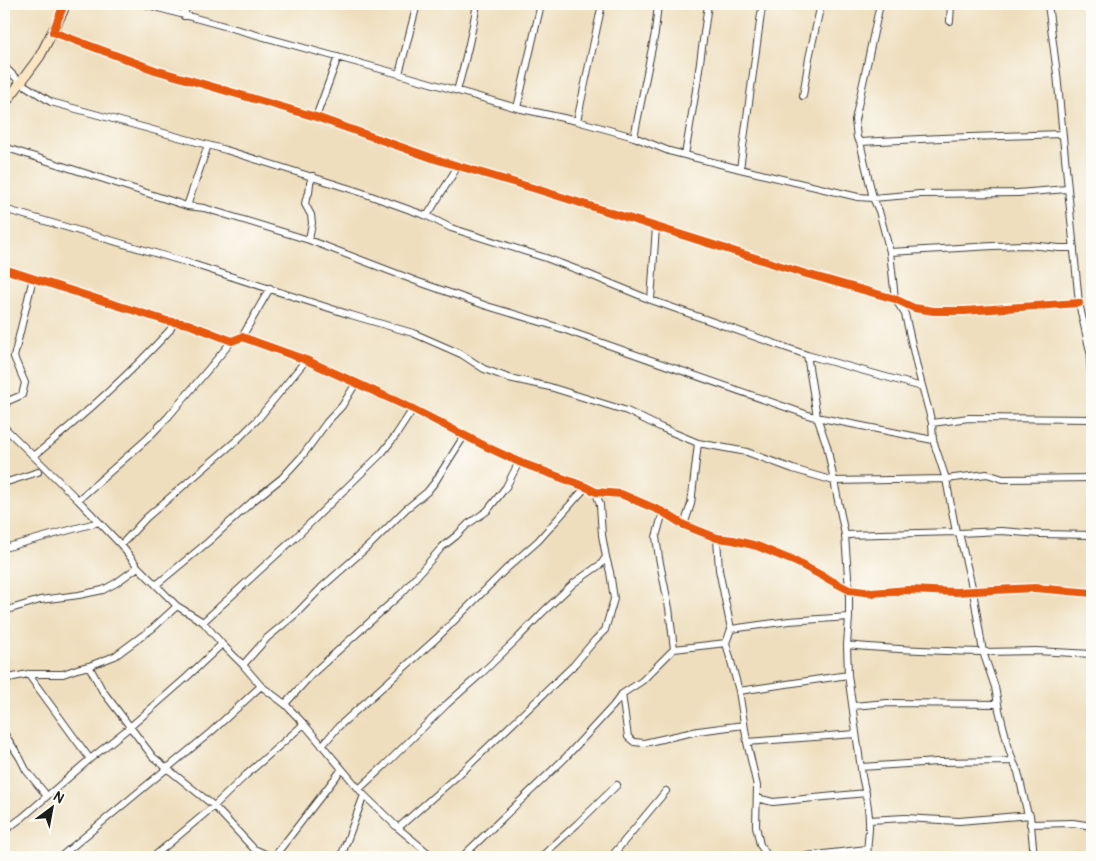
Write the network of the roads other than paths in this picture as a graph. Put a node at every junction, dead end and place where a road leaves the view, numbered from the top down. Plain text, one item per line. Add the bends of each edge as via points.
1 (65, 4) edge
2 (144, 4) edge
3 (187, 4) edge
4 (417, 4) edge
5 (477, 4) edge
6 (541, 4) edge
7 (602, 4) edge
8 (658, 4) edge
9 (708, 4) edge
10 (763, 4) edge
11 (822, 4) edge
12 (880, 4) edge
13 (951, 4) edge
14 (1048, 4) edge
15 (184, 16) junction
16 (950, 20) dead end
17 (53, 32) junction
18 (338, 57) junction
19 (4, 66) edge
20 (399, 74) junction
21 (20, 84) junction
22 (457, 90) junction
23 (803, 96) dead end
24 (4, 106) edge
25 (517, 108) junction
26 (316, 117) junction
27 (577, 121) junction
28 (1062, 134) junction
29 (634, 137) junction
30 (860, 142) junction
31 (208, 145) junction
32 (4, 147) edge
33 (685, 155) junction
34 (458, 166) junction
35 (740, 169) junction
36 (313, 176) junction
37 (1068, 189) junction
38 (873, 198) junction
39 (187, 206) junction
40 (4, 209) edge
41 (427, 216) junction
42 (656, 227) junction
43 (309, 240) junction
44 (1074, 248) junction
45 (890, 252) junction
46 (4, 269) edge
47 (33, 278) junction
48 (270, 288) junction
49 (895, 299) junction
50 (651, 300) junction
51 (1079, 303) junction
52 (174, 322) junction
53 (242, 337) junction
54 (232, 341) junction
55 (807, 355) junction
56 (1091, 356) edge
57 (306, 360) junction
58 (356, 383) junction
59 (1092, 384) edge
60 (922, 386) junction
61 (4, 409) edge
62 (413, 409) junction
63 (817, 417) junction
64 (1092, 419) edge
65 (932, 423) junction
66 (4, 427) edge
67 (464, 436) junction
68 (933, 440) junction
69 (698, 443) junction
70 (34, 456) junction
71 (519, 462) junction
72 (38, 472) dead end
73 (1092, 478) edge
74 (946, 479) junction
75 (834, 481) junction
76 (4, 483) edge
77 (586, 486) junction
78 (596, 492) junction
79 (78, 500) junction
80 (663, 512) junction
81 (99, 522) junction
82 (684, 525) junction
83 (958, 532) junction
84 (1092, 534) edge
85 (845, 535) junction
86 (716, 538) junction
87 (121, 544) junction
88 (4, 548) edge
89 (606, 557) junction
90 (138, 567) junction
91 (156, 585) junction
92 (849, 590) junction
93 (973, 591) junction
94 (1092, 593) edge
95 (177, 606) junction
96 (4, 611) edge
97 (849, 617) junction
98 (203, 622) junction
99 (731, 628) junction
100 (726, 643) junction
101 (222, 644) junction
102 (847, 645) junction
103 (674, 650) junction
104 (983, 652) junction
105 (1092, 654) edge
106 (243, 665) junction
107 (89, 666) junction
108 (28, 674) junction
109 (848, 675) junction
110 (4, 679) edge
111 (261, 686) junction
112 (739, 691) junction
113 (622, 694) junction
114 (285, 704) junction
115 (997, 704) junction
116 (853, 706) junction
117 (304, 724) junction
118 (744, 724) junction
119 (130, 727) junction
120 (4, 734) edge
121 (856, 734) junction
122 (747, 742) junction
123 (322, 746) junction
124 (90, 759) junction
125 (1013, 761) junction
126 (861, 767) junction
127 (342, 769) junction
128 (168, 770) junction
129 (617, 785) dead end
130 (358, 789) junction
131 (666, 791) dead end
132 (866, 792) junction
133 (364, 795) junction
134 (47, 796) junction
135 (757, 798) junction
136 (214, 806) junction
137 (1030, 815) junction
138 (870, 820) junction
139 (1030, 824) junction
140 (1092, 826) edge
141 (398, 828) junction
142 (4, 831) edge
143 (867, 849) junction
144 (60, 857) edge
145 (153, 857) edge
146 (273, 857) edge
147 (341, 857) edge
148 (433, 857) edge
149 (462, 857) edge
150 (541, 857) edge
151 (610, 857) edge
152 (768, 857) edge
153 (780, 857) edge
154 (798, 857) edge
155 (868, 857) edge
156 (1034, 857) edge

1 - 17 street
2 - 15 street
3 - 15 street
4 - 20 street
5 - 22 street
6 - 25 street
7 - 27 street
8 - 29 street
9 - 33 street
10 - 35 street
11 - 23 street
12 - 30 street via 855,120
13 - 16 street
14 - 28 street
15 - 18 street
17 - 21 street
17 - 26 street via 155,70
18 - 20 street
18 - 26 street
19 - 21 street
20 - 22 street
21 - 24 street
21 - 31 street via 51,102
22 - 25 street
25 - 27 street
26 - 34 street
27 - 29 street
28 - 30 street
28 - 37 street
29 - 33 street
30 - 38 street
31 - 36 street
31 - 39 street
32 - 39 street
33 - 35 street
34 - 41 street
34 - 42 street
35 - 38 street
36 - 41 street
36 - 43 street via 305,204 312,223
37 - 38 street
37 - 44 street
38 - 45 street
39 - 43 street via 204,208
40 - 48 street
41 - 50 street via 451,228 546,258
42 - 49 street
42 - 50 street
43 - 63 street via 487,306
44 - 45 street via 1024,245
44 - 51 street
45 - 49 street
46 - 47 street
47 - 52 street
47 - 61 street via 14,357 25,383 22,395 8,401
48 - 53 street
48 - 69 street via 413,333 462,354 484,369 627,411
49 - 51 street via 914,308 965,312
49 - 60 street via 905,314
50 - 55 street
51 - 56 street
52 - 54 street
52 - 70 street via 120,382
53 - 54 street
53 - 57 street
54 - 79 street via 168,417
55 - 60 street
55 - 63 street
56 - 59 street
57 - 58 street
57 - 87 street via 238,439 146,518
58 - 62 street
58 - 91 street via 342,406 282,478
60 - 65 street
62 - 67 street
62 - 98 street via 382,453
63 - 68 street
63 - 75 street
64 - 65 street via 969,418
65 - 68 street
66 - 70 street
67 - 71 street
67 - 106 street via 427,492 322,586
68 - 74 street
69 - 75 street via 747,452
69 - 82 street via 691,504
70 - 79 street
71 - 77 street
71 - 114 street via 506,487 487,511 442,547 403,592 312,674
72 - 76 street
73 - 74 street via 1003,479 987,474
74 - 75 street
74 - 83 street
75 - 85 street
77 - 78 street
77 - 123 street via 538,541 338,727
78 - 80 street via 622,494
78 - 89 street
79 - 81 street
80 - 82 street
80 - 103 street via 656,537
81 - 87 street
81 - 88 street
82 - 86 street
83 - 84 street
83 - 85 street
83 - 93 street
85 - 92 street
86 - 92 street via 757,546
86 - 99 street
87 - 90 street
89 - 130 street via 549,606
89 - 141 street via 614,599 602,634 465,769
90 - 91 street
90 - 96 street via 103,590 40,600
91 - 95 street
92 - 93 street via 872,593
92 - 97 street
93 - 94 street via 1035,588
93 - 104 street
95 - 98 street
95 - 107 street via 115,656
97 - 99 street
97 - 102 street
98 - 101 street
99 - 100 street
100 - 103 street
100 - 112 street
101 - 106 street
101 - 119 street
102 - 104 street
102 - 109 street
103 - 113 street via 642,681
104 - 105 street
104 - 115 street
106 - 111 street
107 - 108 street via 63,674
107 - 119 street via 102,690
108 - 110 street
108 - 124 street
109 - 112 street
109 - 116 street
111 - 114 street
111 - 128 street
112 - 118 street
113 - 118 street via 628,737 634,742 644,743
113 - 149 street via 565,758
114 - 117 street
115 - 116 street
115 - 125 street
116 - 121 street
117 - 123 street
117 - 136 street
118 - 122 street
119 - 124 street
119 - 128 street via 153,757
120 - 134 street
121 - 122 street
121 - 126 street
122 - 135 street
123 - 127 street
124 - 134 street
125 - 126 street
125 - 137 street
126 - 132 street
127 - 130 street
127 - 146 street
128 - 136 street
128 - 144 street
129 - 150 street
130 - 133 street
131 - 151 street
132 - 135 street via 774,802
132 - 138 street
133 - 141 street
133 - 147 street
134 - 142 street
135 - 152 street via 756,826 760,845
136 - 145 street
136 - 146 street via 254,849
137 - 138 street via 959,821
137 - 139 street
138 - 143 street
139 - 140 street
139 - 156 street
141 - 148 street
143 - 154 street
143 - 155 street
152 - 153 street

